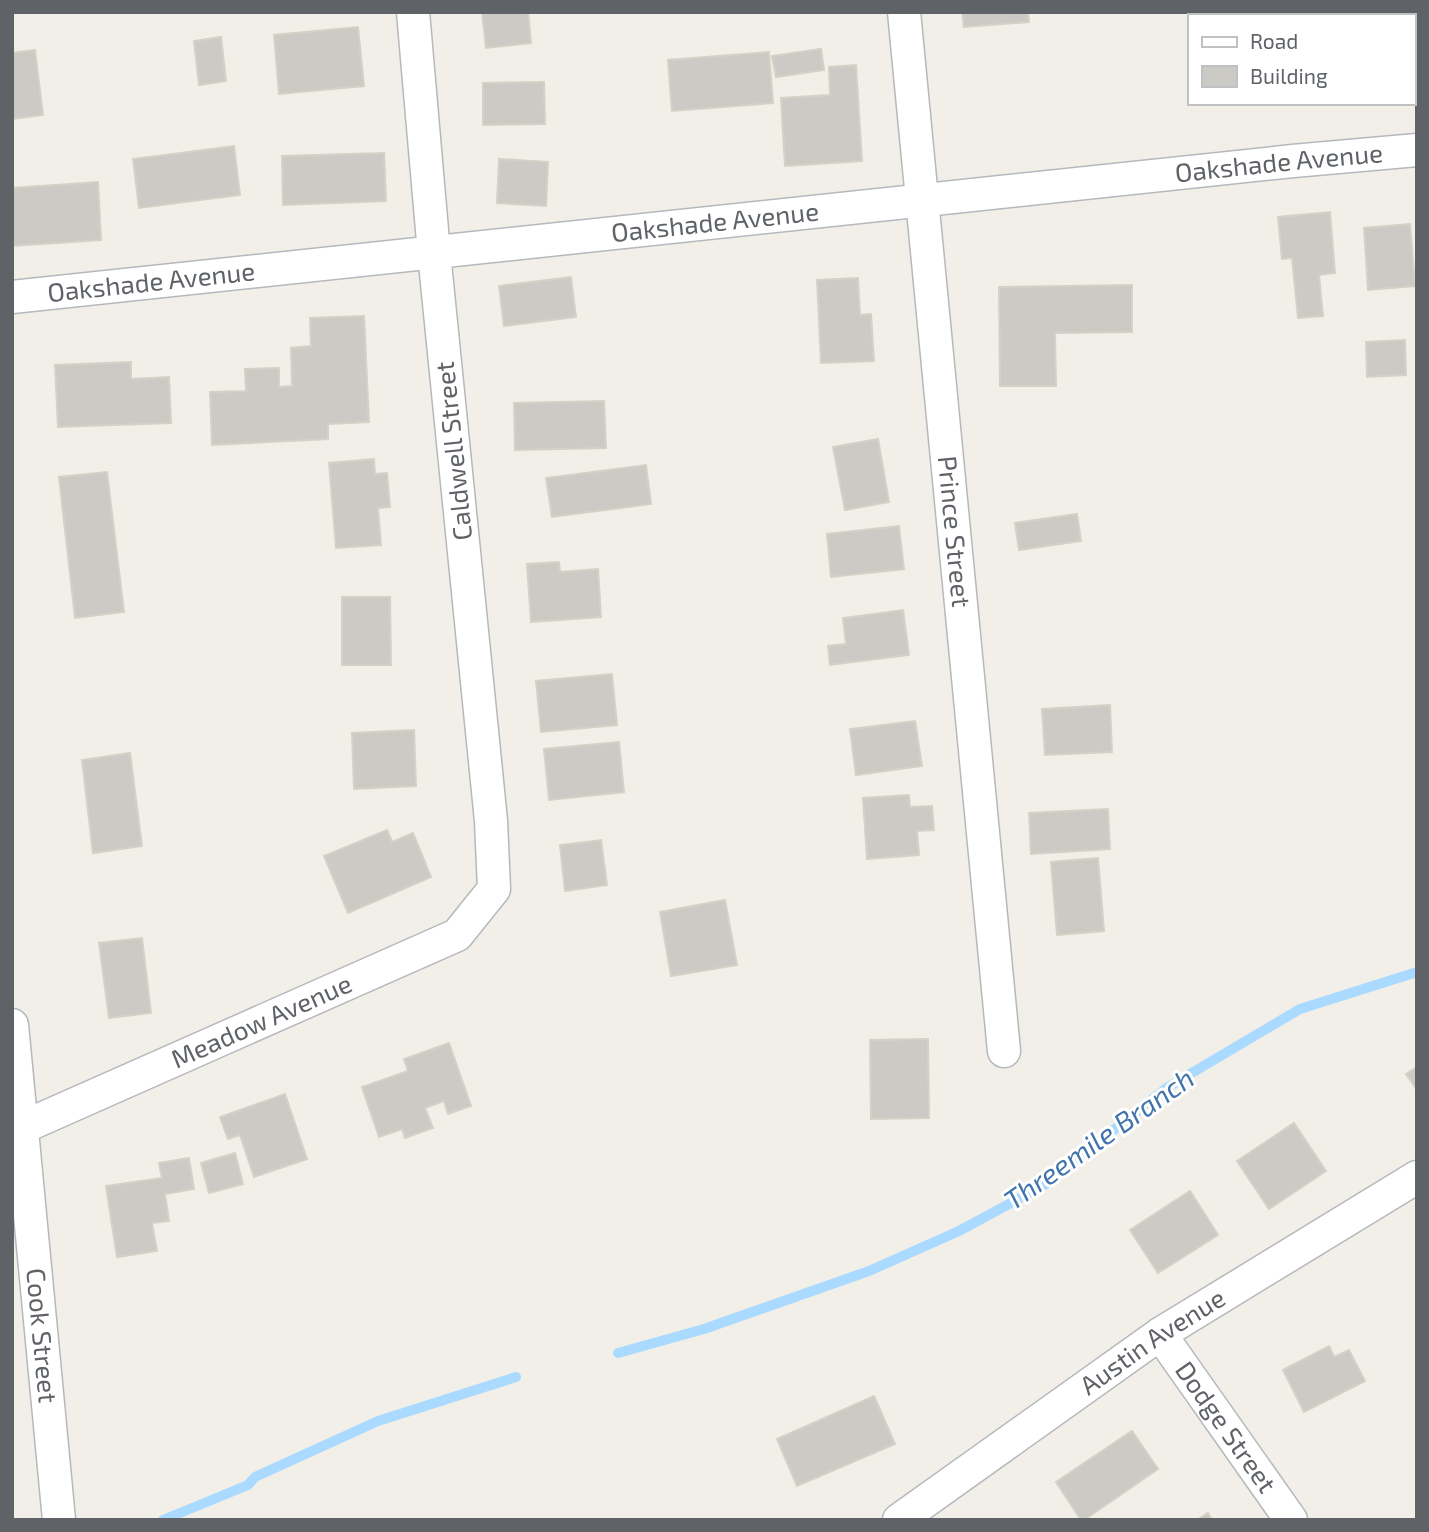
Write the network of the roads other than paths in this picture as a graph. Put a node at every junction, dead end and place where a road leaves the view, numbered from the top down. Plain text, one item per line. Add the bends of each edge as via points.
1 (413, 12) edge
2 (904, 12) edge
3 (1417, 150) edge
4 (922, 201) junction
5 (434, 253) junction
6 (12, 297) edge
7 (494, 889) joint
8 (12, 1025) edge
9 (1004, 1051) dead end
10 (17, 1130) edge
11 (1417, 1177) edge
12 (1160, 1334) junction
13 (59, 1520) edge
14 (898, 1520) edge
15 (1291, 1520) edge

1 - 5 street, Caldwell Street
2 - 4 street, Prince Street
3 - 4 street, Oakshade Avenue
4 - 5 street, Oakshade Avenue
4 - 9 street, Prince Street
5 - 6 street, Oakshade Avenue
5 - 7 street, Caldwell Street
7 - 10 street, Meadow Avenue via 457,935
8 - 10 street, Cook Street
10 - 13 street, Cook Street
11 - 12 street, Austin Avenue
12 - 14 street, Austin Avenue
12 - 15 street, Dodge Street

